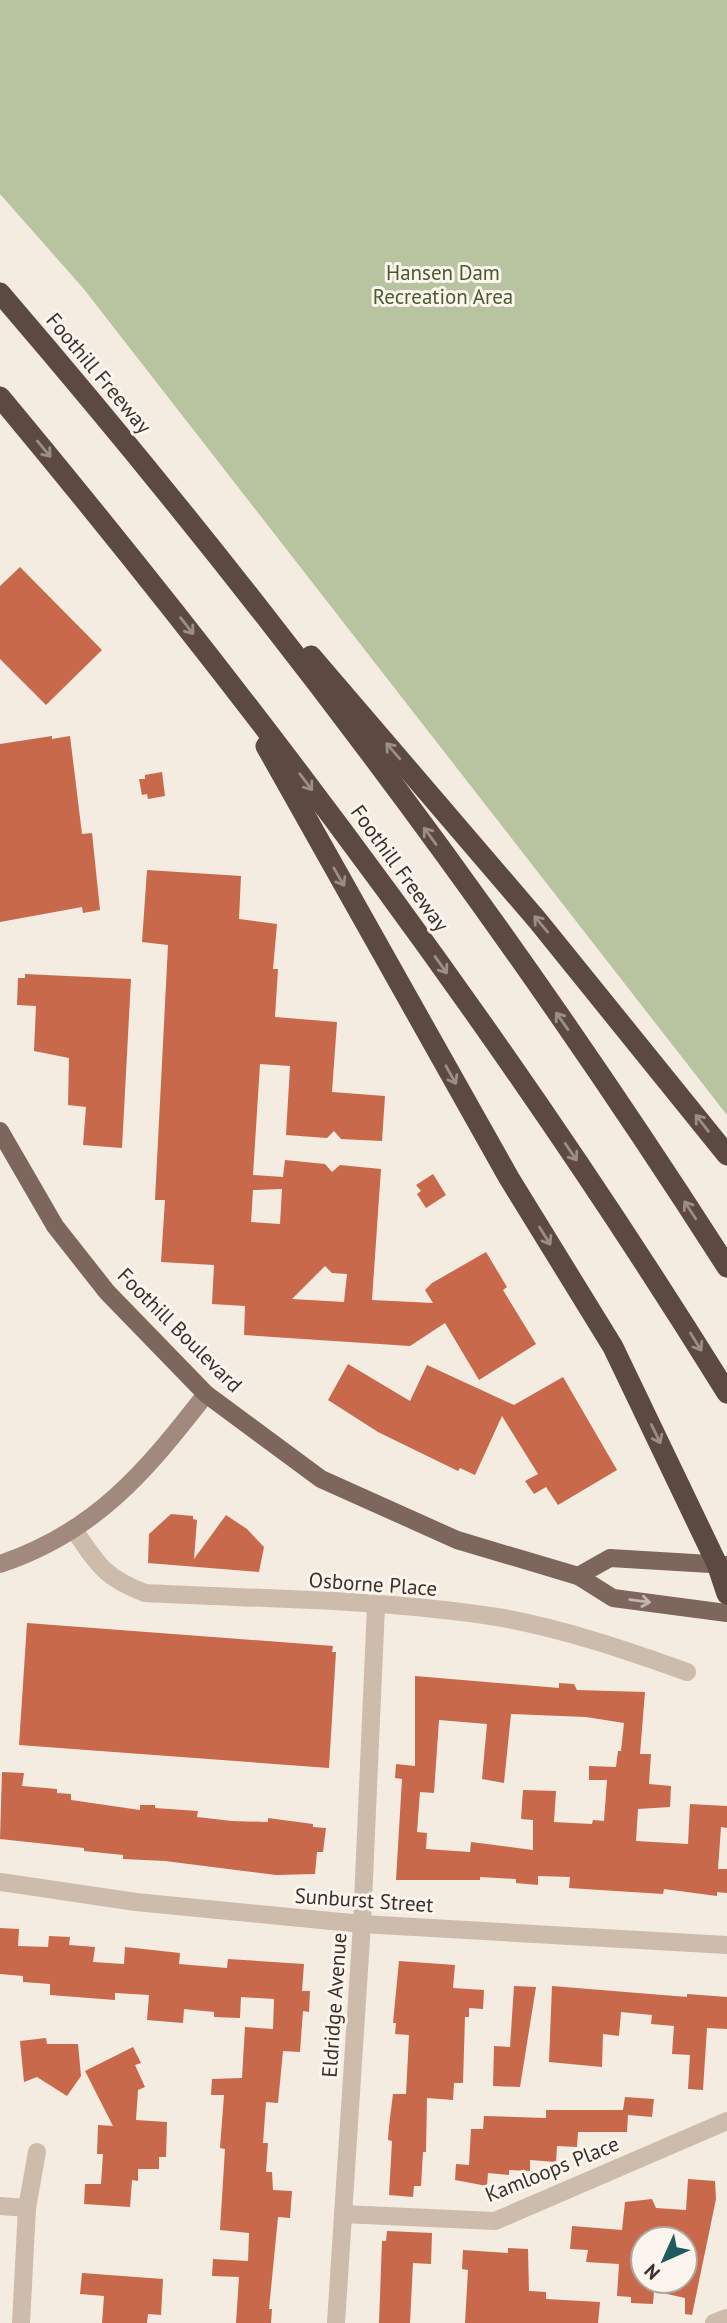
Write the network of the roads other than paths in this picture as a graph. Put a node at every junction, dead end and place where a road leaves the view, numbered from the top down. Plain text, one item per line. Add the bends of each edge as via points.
1 (0, 293) edge
2 (27, 325) junction
3 (0, 397) edge
4 (236, 688) junction
5 (0, 1131) edge
6 (727, 1155) edge
7 (727, 1267) edge
8 (727, 1392) edge
9 (206, 1394) junction
10 (75, 1531) junction
11 (0, 1564) edge
12 (722, 1565) edge
13 (578, 1576) junction
14 (727, 1594) edge
15 (376, 1606) junction
16 (727, 1613) edge
17 (687, 1672) dead end
18 (0, 1882) edge
19 (362, 1924) junction
20 (727, 1945) edge
21 (727, 2121) edge
22 (37, 2152) dead end
23 (0, 2206) edge
24 (27, 2208) junction
25 (343, 2214) junction
26 (727, 2318) edge
27 (20, 2323) edge
28 (336, 2323) edge
29 (714, 2323) edge

1 - 2 highway, Foothill Freeway
6 -> 2 highway via 538,921
7 -> 2 highway, Foothill Freeway via 547,999 412,812 227,568
3 -> 4 highway, Foothill Freeway
4 -> 8 highway, Foothill Freeway via 477,1016
4 -> 12 highway via 509,1178 614,1347
5 - 9 main road, Foothill Boulevard via 55,1226 107,1292
9 - 10 main road via 163,1449
9 - 13 main road, Foothill Boulevard via 321,1479 457,1540
10 - 11 main road
10 - 15 street, Osborne Place via 99,1566 118,1583 145,1593
12 - 13 main road via 610,1558
12 - 14 highway
13 -> 16 main road, Foothill Boulevard via 613,1598
15 - 17 street, Osborne Place via 497,1618 627,1650
15 - 19 street, Eldridge Avenue
18 - 19 street, Sunburst Street via 136,1902
19 - 20 street, Sunburst Street
19 - 25 street, Eldridge Avenue
21 - 25 street, Kamloops Place via 495,2221
22 - 24 street
23 - 24 street
24 - 27 street
25 - 28 street, Eldridge Avenue
26 - 29 street

